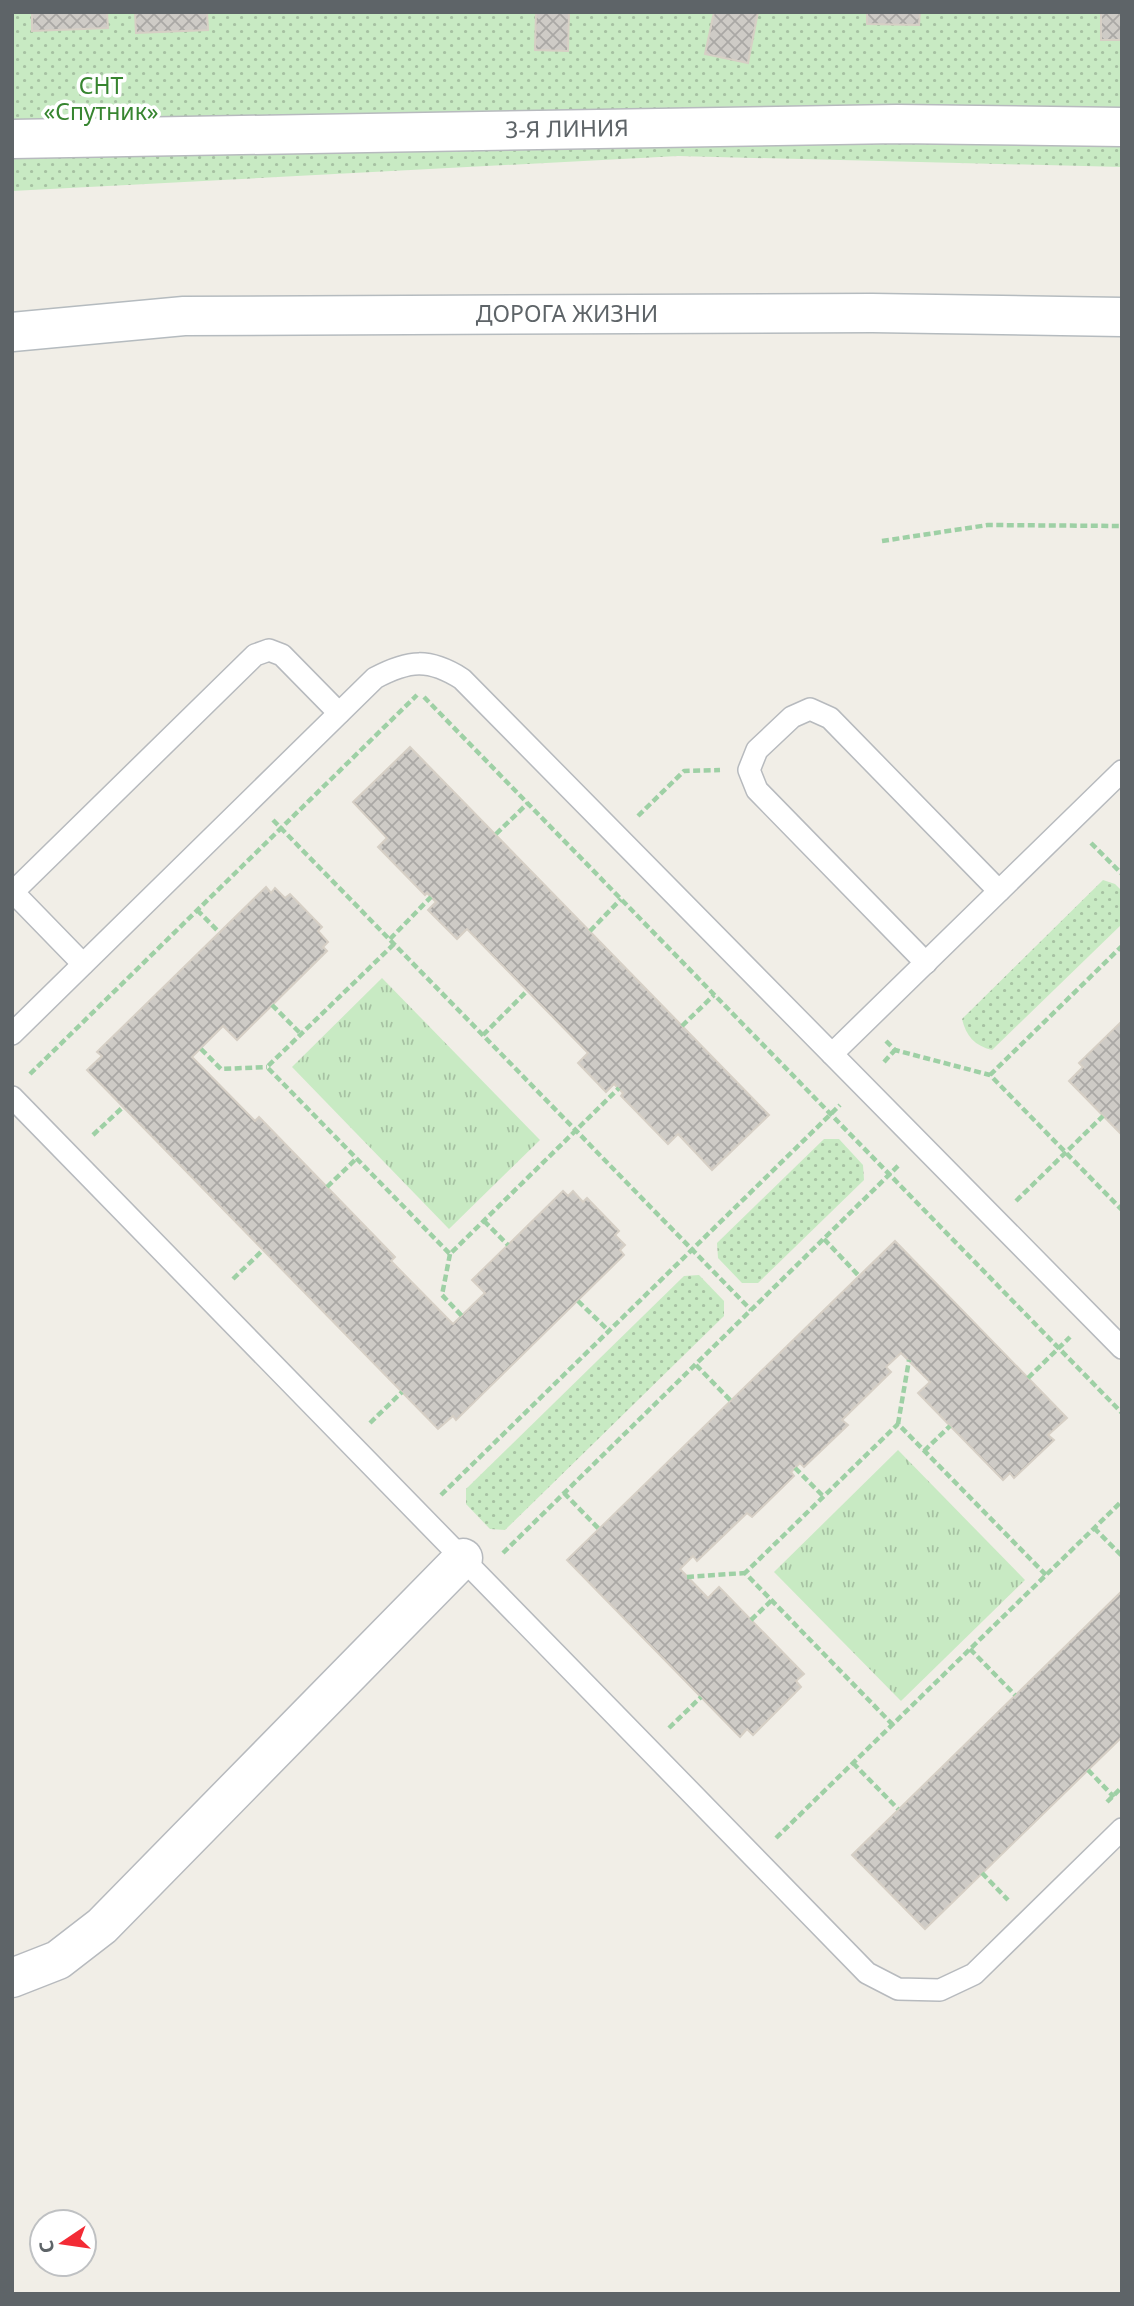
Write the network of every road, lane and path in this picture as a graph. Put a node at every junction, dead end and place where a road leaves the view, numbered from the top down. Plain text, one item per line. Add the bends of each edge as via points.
1 (1122, 127) edge
2 (12, 139) edge
3 (1122, 317) edge
4 (12, 332) edge
5 (1122, 526) edge
6 (882, 541) dead end
7 (339, 713) junction
8 (748, 770) junction
9 (1122, 771) edge
10 (252, 799) junction
11 (528, 803) junction
12 (1070, 821) junction
13 (281, 828) junction
14 (496, 834) dead end
15 (618, 836) junction
16 (1122, 874) edge
17 (999, 891) junction
18 (13, 892) edge
19 (431, 897) dead end
20 (621, 899) junction
21 (197, 910) junction
22 (590, 930) dead end
23 (219, 933) dead end
24 (392, 941) junction
25 (1122, 946) edge
26 (926, 963) junction
27 (83, 964) junction
28 (527, 991) dead end
29 (715, 995) junction
30 (272, 1004) dead end
31 (867, 1021) junction
32 (682, 1026) dead end
33 (12, 1034) edge
34 (301, 1034) junction
35 (483, 1035) junction
36 (201, 1048) dead end
37 (895, 1050) junction
38 (832, 1054) junction
39 (267, 1067) junction
40 (30, 1074) junction
41 (990, 1075) junction
42 (39, 1083) dead end
43 (862, 1084) junction
44 (619, 1088) dead end
45 (17, 1090) edge
46 (123, 1107) dead end
47 (830, 1114) junction
48 (1103, 1116) dead end
49 (82, 1128) dead end
50 (576, 1130) junction
51 (921, 1144) junction
52 (1066, 1153) junction
53 (357, 1158) junction
54 (889, 1175) junction
55 (327, 1187) dead end
56 (1122, 1210) edge
57 (484, 1221) junction
58 (996, 1221) junction
59 (824, 1240) junction
60 (508, 1245) dead end
61 (692, 1249) junction
62 (263, 1250) dead end
63 (450, 1254) junction
64 (859, 1276) dead end
65 (231, 1281) dead end
66 (579, 1300) dead end
67 (751, 1310) junction
68 (462, 1316) dead end
69 (1091, 1316) junction
70 (608, 1331) junction
71 (1058, 1348) junction
72 (1122, 1348) edge
73 (909, 1360) dead end
74 (695, 1364) junction
75 (1028, 1378) dead end
76 (402, 1392) dead end
77 (731, 1401) dead end
78 (361, 1413) dead end
79 (1122, 1413) edge
80 (370, 1423) junction
81 (898, 1424) junction
82 (950, 1426) dead end
83 (379, 1432) dead end
84 (924, 1451) junction
85 (795, 1468) dead end
86 (432, 1486) dead end
87 (564, 1493) junction
88 (440, 1495) junction
89 (823, 1496) junction
90 (1122, 1501) edge
91 (449, 1504) dead end
92 (420, 1515) junction
93 (1094, 1528) junction
94 (599, 1530) dead end
95 (1122, 1556) edge
96 (471, 1567) junction
97 (745, 1573) junction
98 (1045, 1575) junction
99 (687, 1577) dead end
100 (772, 1600) junction
101 (751, 1620) dead end
102 (970, 1649) junction
103 (1015, 1695) dead end
104 (701, 1697) dead end
105 (893, 1725) junction
106 (677, 1737) dead end
107 (853, 1763) junction
108 (1088, 1770) dead end
109 (1122, 1787) edge
110 (1113, 1796) junction
111 (1103, 1805) dead end
112 (1122, 1805) edge
113 (898, 1810) dead end
114 (767, 1829) dead end
115 (1122, 1829) edge
116 (776, 1838) junction
117 (755, 1858) junction
118 (1016, 1890) dead end
119 (1007, 1899) dead end
120 (12, 1978) edge

1 - 2 street, 3-Я ЛИНИЯ via 897,124
3 - 4 street, ДОРОГА ЖИЗНИ via 872,313 184,316
5 - 6 path via 988,525
7 - 10 lane
7 - 15 lane via 375,678 398,666 420,662 445,668 462,679
7 - 18 lane via 282,655 269,650 255,655
8 - 15 path via 684,771
8 - 17 lane via 757,750 792,717 810,709 830,718
8 - 26 lane via 757,790
9 - 12 lane
10 - 13 path
10 - 27 lane
11 - 13 path via 420,692
11 - 14 path
11 - 20 path
12 - 16 path
12 - 17 lane
13 - 21 path
13 - 24 path
15 - 38 lane
17 - 26 lane
18 - 27 lane
19 - 24 path
20 - 22 path
20 - 29 path
21 - 23 path
21 - 40 path
24 - 34 path
24 - 35 path
25 - 41 path
26 - 31 lane
27 - 33 lane
28 - 35 path
29 - 32 path
29 - 47 path
30 - 34 path
31 - 37 path
31 - 38 lane
34 - 39 path
35 - 50 path
36 - 39 path via 221,1069
37 - 41 path
37 - 43 path
38 - 43 lane
39 - 53 path
40 - 42 path
40 - 45 path
41 - 52 path
43 - 47 path
43 - 51 lane
44 - 50 path
45 - 92 lane
46 - 49 path via 91,1138
47 - 54 path
47 - 61 path
48 - 52 path
50 - 57 path
50 - 61 path
51 - 54 path
51 - 58 lane
52 - 56 path
52 - 58 path
53 - 55 path
53 - 63 path
54 - 59 path
54 - 71 path
57 - 60 path
57 - 63 path
58 - 69 lane
59 - 64 path
59 - 67 path
61 - 67 path
61 - 70 path
62 - 65 path
63 - 68 path via 442,1295
66 - 70 path
67 - 74 path
69 - 71 path
69 - 72 lane
70 - 88 path
71 - 75 path
71 - 79 path
73 - 81 path
74 - 77 path
74 - 87 path
76 - 80 path
78 - 80 path
80 - 83 path
81 - 84 path
81 - 89 path
82 - 84 path
84 - 98 path
85 - 89 path
86 - 88 path
87 - 94 path
87 - 96 path
88 - 91 path
88 - 92 path
89 - 97 path
90 - 93 path
92 - 96 lane
93 - 95 path
93 - 98 path
96 - 117 lane
96 - 120 street via 102,1926 58,1960
97 - 99 path
97 - 100 path
98 - 102 path
100 - 101 path
100 - 105 path
102 - 103 path
102 - 105 path
104 - 106 path via 668,1728
105 - 107 path
107 - 113 path
107 - 116 path
108 - 110 path
109 - 110 path
110 - 111 path
110 - 112 path
114 - 116 path
115 - 117 lane via 974,1974 940,1990 898,1989 867,1973
116 - 117 path
118 - 119 path

